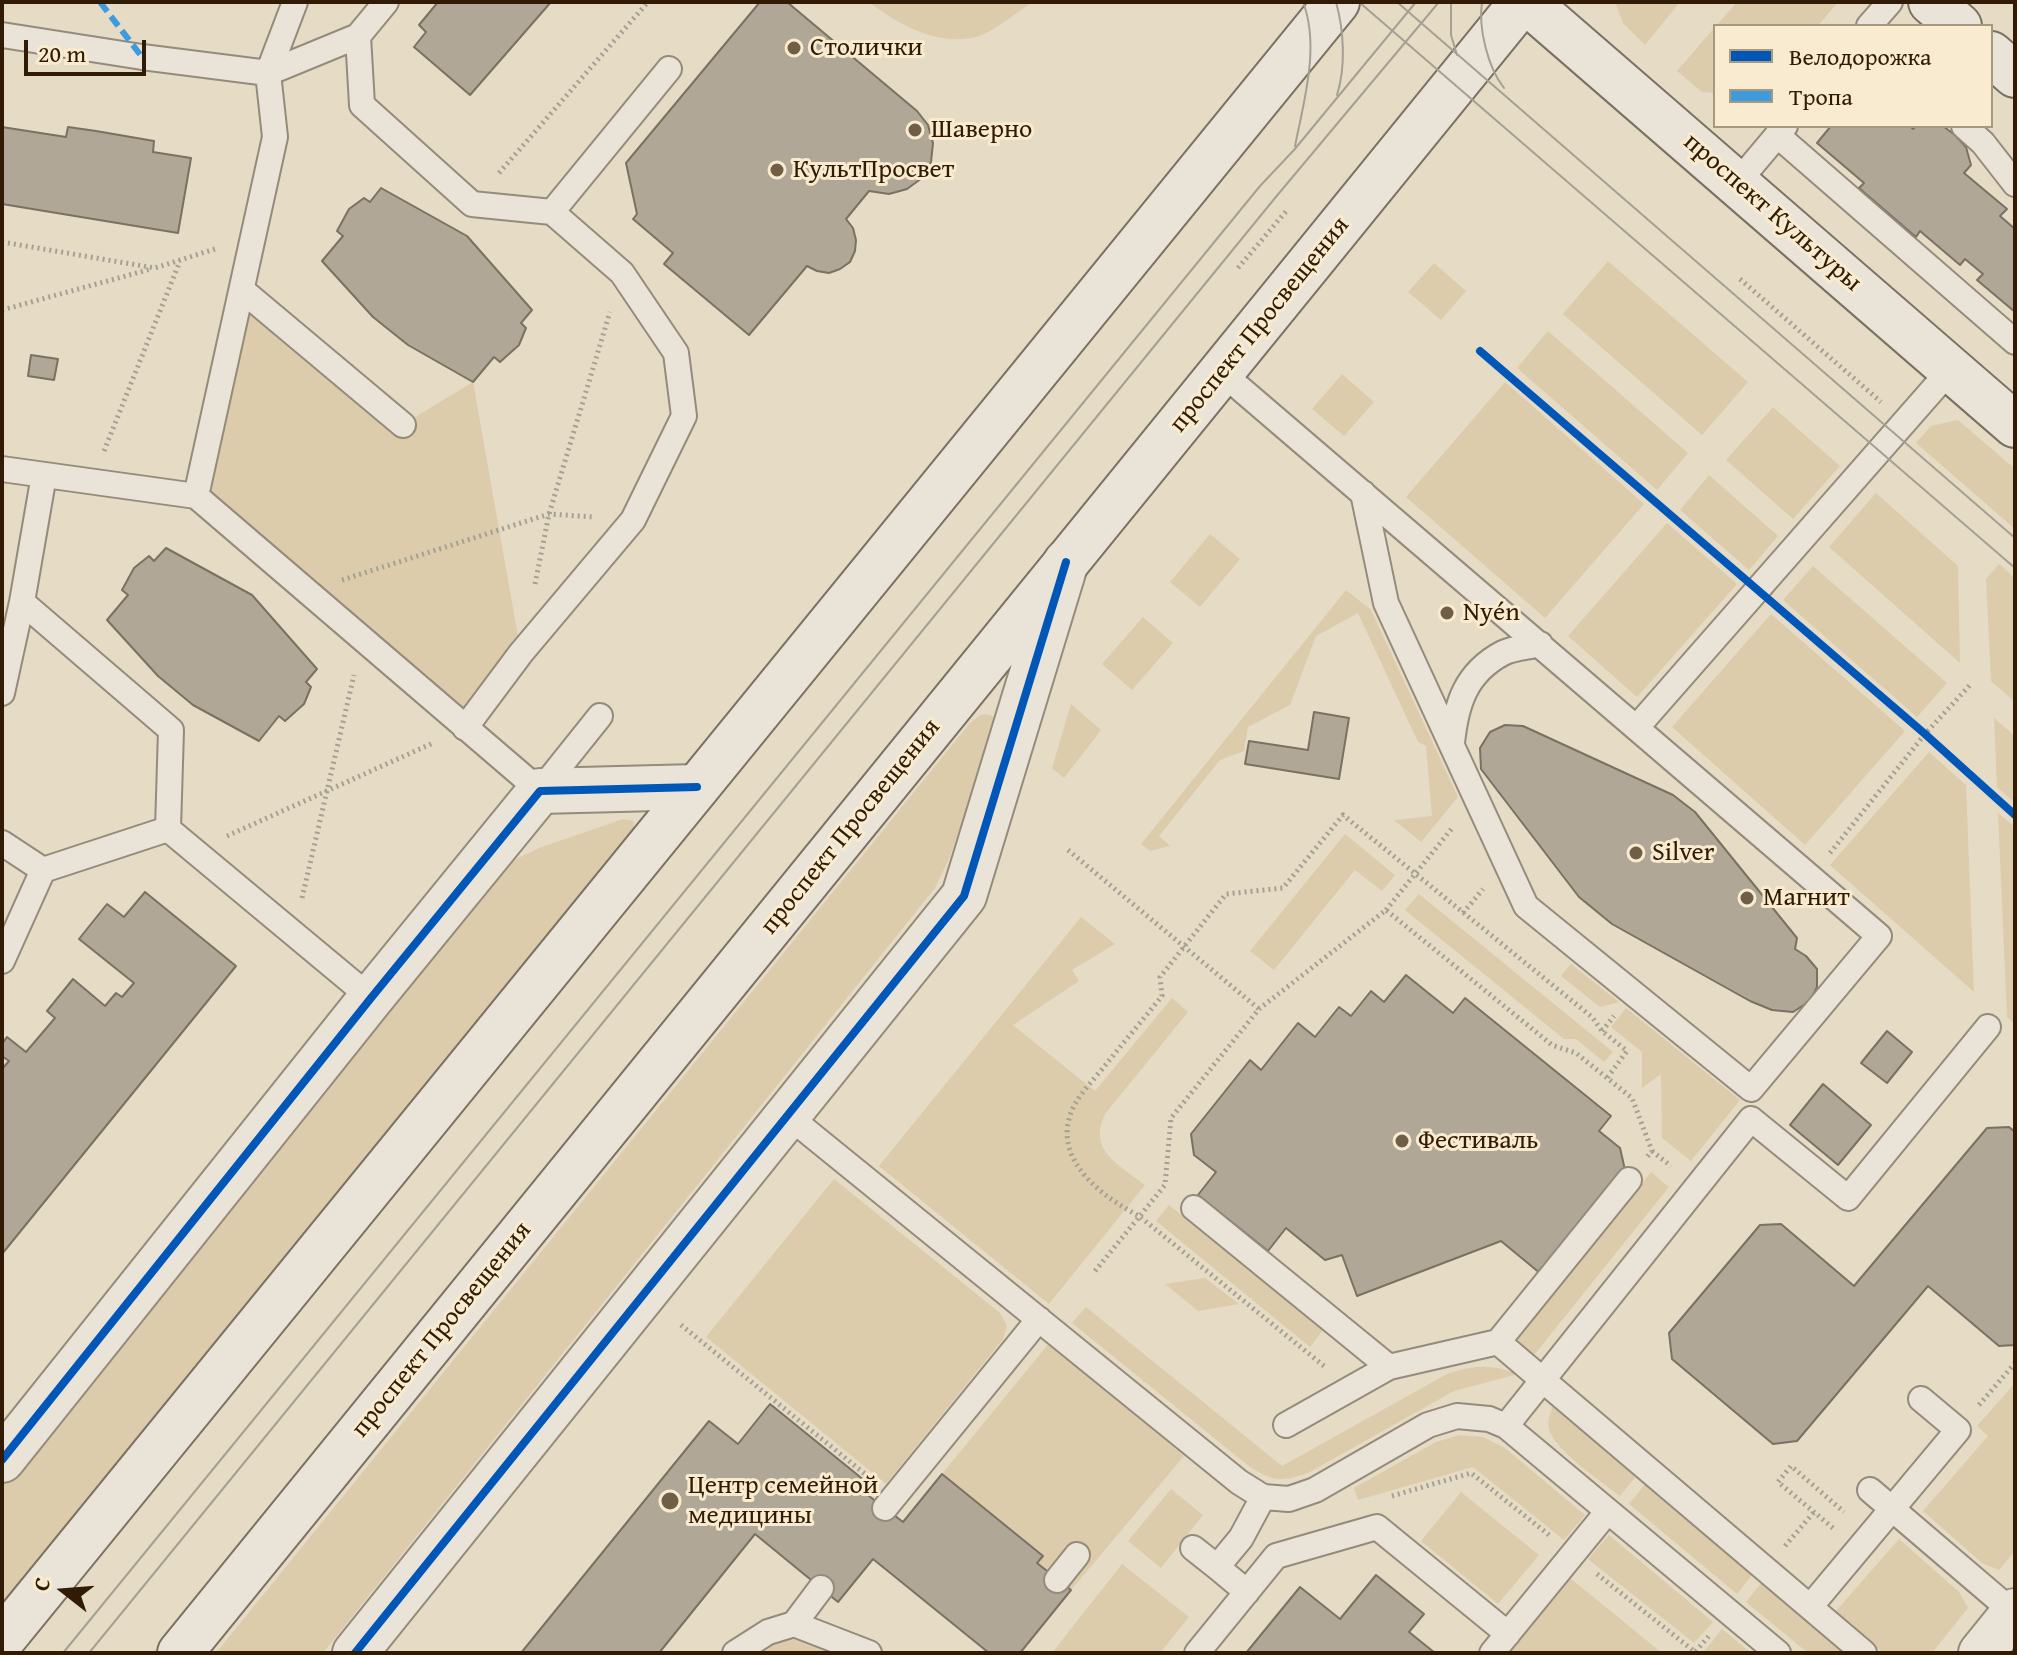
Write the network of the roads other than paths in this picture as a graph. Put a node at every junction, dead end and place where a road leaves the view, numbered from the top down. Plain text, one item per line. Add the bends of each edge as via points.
1 (295, 2) edge
2 (386, 2) edge
3 (1337, 2) edge
4 (1525, 2) edge
5 (1890, 2) edge
6 (1931, 2) edge
7 (1871, 24) edge
8 (1957, 24) edge
9 (2, 35) edge
10 (358, 36) junction
11 (1993, 56) edge
12 (669, 69) dead end
13 (268, 73) junction
14 (2015, 75) edge
15 (1966, 128) edge
16 (1781, 131) edge
17 (1737, 183) junction
18 (2015, 184) edge
19 (552, 212) junction
20 (242, 290) junction
21 (2015, 342) edge
22 (1951, 369) junction
23 (1221, 372) junction
24 (403, 425) dead end
25 (2015, 425) edge
26 (2, 469) edge
27 (44, 475) junction
28 (1363, 493) junction
29 (196, 496) junction
30 (1066, 562) junction
31 (22, 602) junction
32 (1540, 644) junction
33 (2, 693) edge
34 (600, 716) dead end
35 (1637, 727) junction
36 (465, 728) junction
37 (1452, 746) junction
38 (697, 787) junction
39 (540, 791) junction
40 (168, 829) junction
41 (2, 843) edge
42 (43, 870) junction
43 (2, 961) edge
44 (371, 998) junction
45 (1988, 1027) dead end
46 (1751, 1089) junction
47 (787, 1115) junction
48 (1751, 1119) junction
49 (1629, 1180) road end
50 (1194, 1208) dead end
51 (1039, 1319) junction
52 (1498, 1342) junction
53 (1389, 1367) junction
54 (1543, 1379) junction
55 (1921, 1399) dead end
56 (1286, 1425) dead end
57 (1506, 1426) junction
58 (2, 1460) edge
59 (1870, 1490) dead end
60 (1263, 1497) junction
61 (890, 1503) road end
62 (1892, 1509) junction
63 (1608, 1511) junction
64 (1193, 1548) dead end
65 (1077, 1555) dead end
66 (1217, 1567) junction
67 (1057, 1580) dead end
68 (821, 1588) dead end
69 (1247, 1592) junction
70 (1810, 1607) junction
71 (2014, 1612) edge
72 (794, 1624) junction
73 (1508, 1634) junction
74 (2, 1640) edge
75 (180, 1653) edge
76 (355, 1653) edge
77 (735, 1653) edge
78 (869, 1653) edge
79 (1197, 1653) edge
80 (1492, 1653) edge
81 (1778, 1653) edge
82 (1864, 1653) edge
83 (1981, 1653) edge

1 - 13 lane
2 - 10 lane
3 - 38 main road
4 - 17 main road, проспект Культуры
4 - 23 main road, проспект Просвещения
5 - 7 lane
6 - 8 main road
9 - 13 lane
10 - 13 lane
10 - 19 lane via 362,105 472,204
11 - 14 main road
12 - 19 lane
13 - 20 lane via 275,137
15 - 18 lane
16 - 17 lane
16 - 21 lane
17 - 22 main road, проспект Культуры
19 - 36 lane via 622,273 676,353 684,416 633,520
20 - 24 lane
20 - 29 lane
22 - 25 main road, проспект Культуры
22 - 35 lane
23 - 28 lane
23 - 30 main road, проспект Просвещения
26 - 27 lane
27 - 29 lane
27 - 31 lane
28 - 32 lane
28 - 37 lane via 1386,603
29 - 36 lane
30 - 47 main road via 964,896
30 - 75 main road, проспект Просвещения
31 - 33 lane
31 - 40 lane via 171,730
32 - 35 lane
32 - 37 lane via 1503,653 1474,676 1456,708
34 - 39 lane
35 - 46 lane via 1879,936
36 - 39 lane
37 - 46 lane via 1526,906
38 - 39 main road
38 - 74 main road
39 - 44 main road
40 - 42 lane
40 - 44 lane
41 - 42 lane
42 - 43 lane
44 - 58 main road
45 - 48 lane via 1848,1198
46 - 48 lane
47 - 51 lane
47 - 76 main road
48 - 54 lane
49 - 52 lane
50 - 53 lane
51 - 60 lane
51 - 61 lane
52 - 53 lane
52 - 54 lane
53 - 56 lane
54 - 57 lane
54 - 70 lane
55 - 62 lane via 1958,1430
57 - 60 lane via 1457,1416 1428,1425 1315,1490 1289,1499
57 - 63 lane
59 - 62 lane
60 - 66 lane via 1241,1538
62 - 70 lane
62 - 71 lane
63 - 73 lane
63 - 81 lane
64 - 66 lane
65 - 67 lane
66 - 69 lane
68 - 72 lane
69 - 73 lane via 1276,1556 1377,1527
69 - 79 lane
70 - 82 lane
71 - 83 main road
72 - 77 lane via 768,1632
72 - 78 lane
73 - 80 lane

